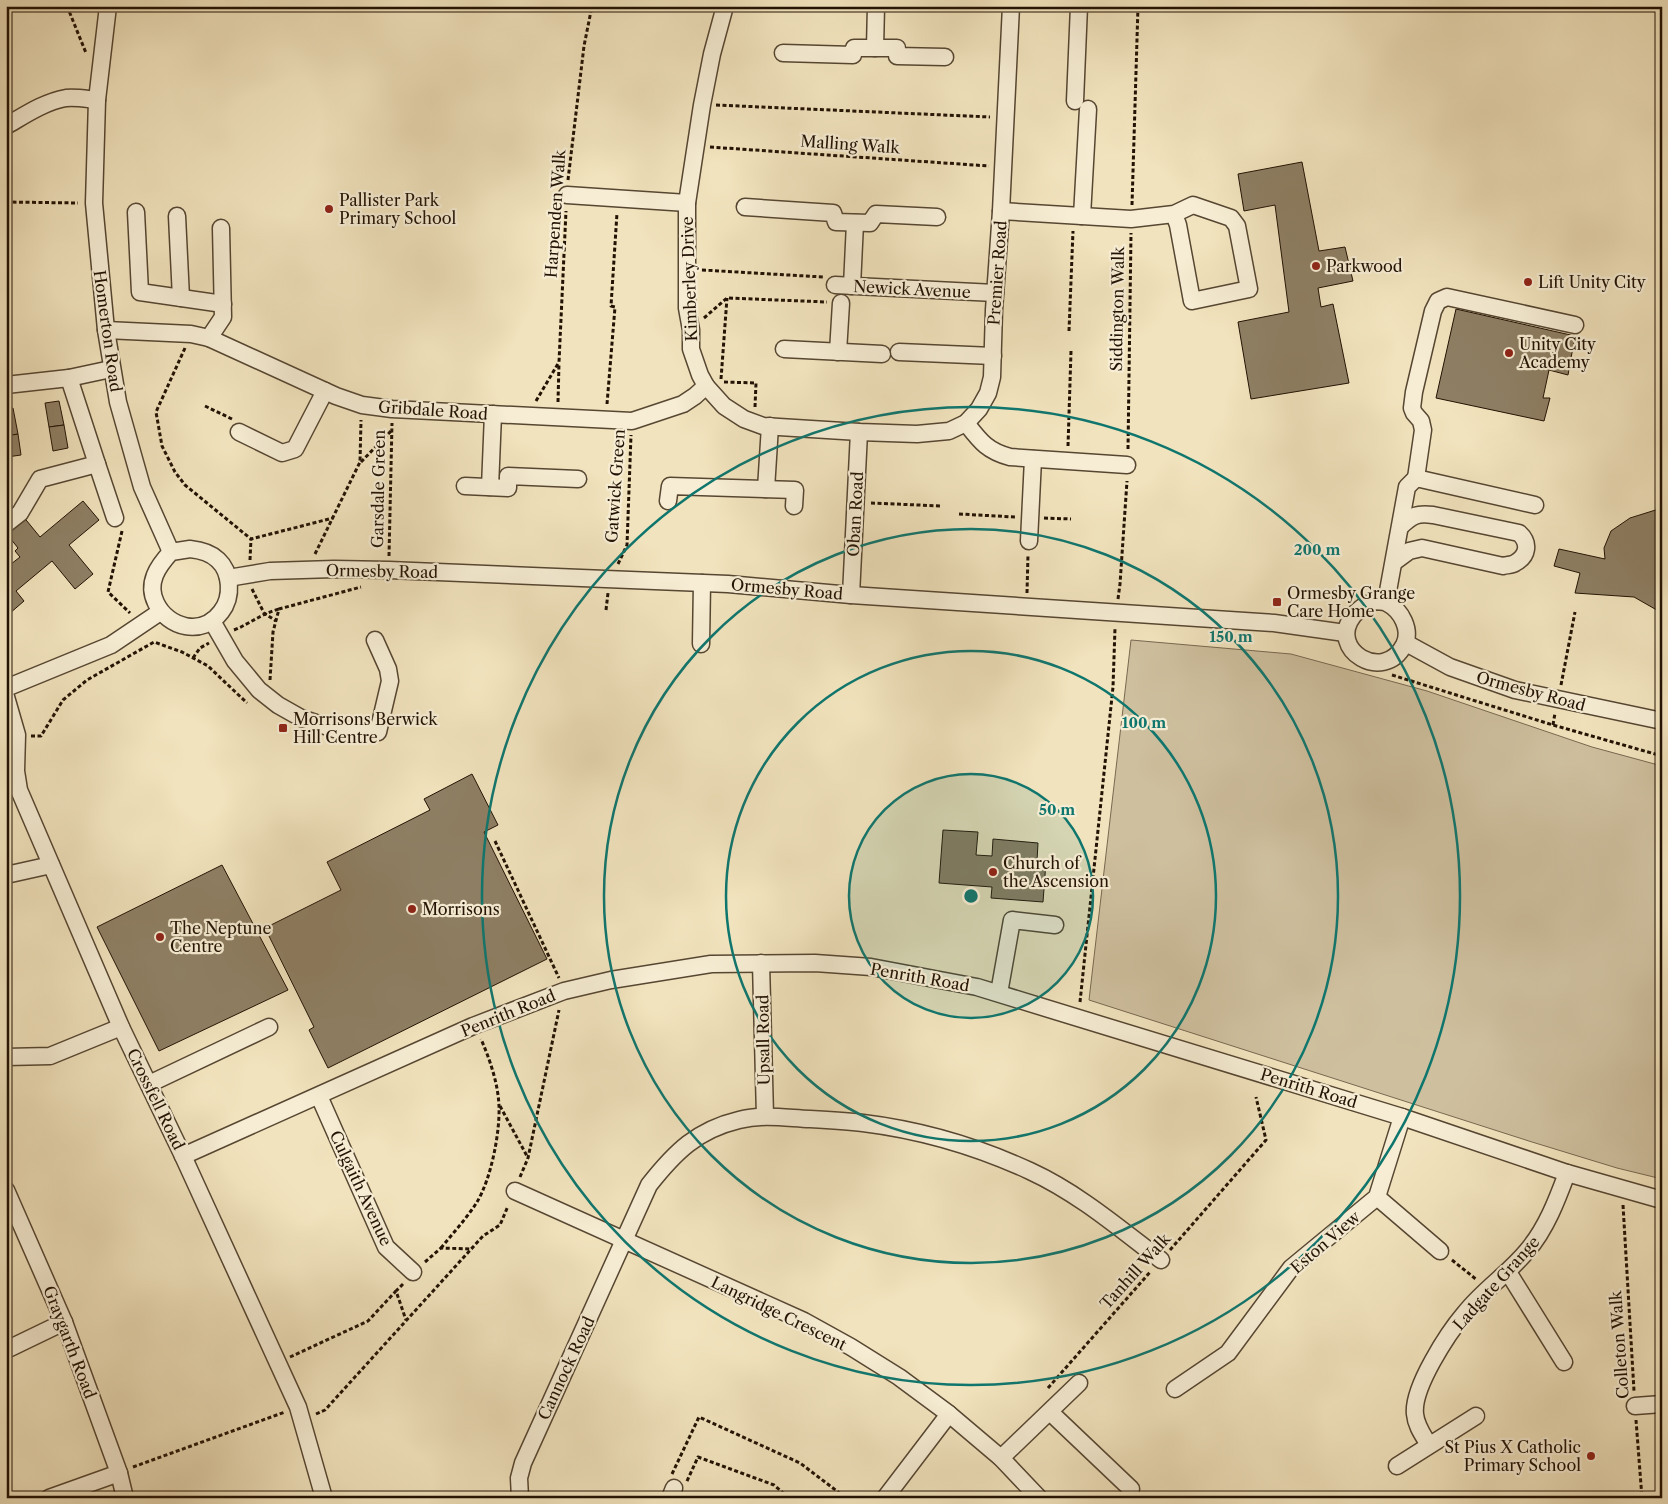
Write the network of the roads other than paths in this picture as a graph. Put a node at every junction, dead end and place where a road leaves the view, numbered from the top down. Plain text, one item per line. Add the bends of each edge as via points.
1 (108, 6) edge
2 (725, 6) edge
3 (876, 6) edge
4 (1010, 6) edge
5 (1079, 6) edge
6 (875, 48) junction
7 (782, 53) dead end
8 (945, 57) dead end
9 (97, 100) junction
10 (6, 126) edge
11 (567, 194) road end
12 (687, 203) junction
13 (745, 207) dead end
14 (1001, 211) junction
15 (136, 212) dead end
16 (1174, 214) junction
17 (1078, 215) junction
18 (177, 216) dead end
19 (937, 218) dead end
20 (855, 223) junction
21 (221, 228) dead end
22 (834, 285) road end
23 (852, 286) junction
24 (995, 294) junction
25 (181, 298) junction
26 (841, 303) dead end
27 (223, 304) junction
28 (1575, 325) dead end
29 (106, 330) junction
30 (209, 338) junction
31 (784, 350) dead end
32 (838, 352) junction
33 (899, 352) dead end
34 (882, 354) dead end
35 (993, 356) junction
36 (111, 368) junction
37 (69, 378) junction
38 (6, 385) edge
39 (706, 386) junction
40 (324, 391) junction
41 (493, 414) junction
42 (966, 423) junction
43 (762, 425) junction
44 (239, 432) road end
45 (859, 432) junction
46 (1033, 459) junction
47 (97, 464) junction
48 (1128, 465) road end
49 (1416, 478) junction
50 (578, 479) dead end
51 (464, 486) dead end
52 (490, 487) junction
53 (766, 489) junction
54 (668, 501) dead end
55 (1536, 505) dead end
56 (794, 506) dead end
57 (115, 518) road end
58 (6, 524) edge
59 (1401, 526) junction
60 (1029, 541) road end
61 (171, 552) junction
62 (1394, 562) junction
63 (228, 578) junction
64 (702, 583) junction
65 (851, 595) junction
66 (1386, 602) junction
67 (160, 612) junction
68 (212, 621) junction
69 (1345, 633) junction
70 (374, 640) dead end
71 (1406, 643) junction
72 (701, 644) dead end
73 (6, 688) edge
74 (6, 696) edge
75 (1662, 721) edge
76 (51, 865) junction
77 (6, 876) edge
78 (1055, 925) dead end
79 (761, 963) junction
80 (999, 994) junction
81 (122, 1027) junction
82 (269, 1027) dead end
83 (6, 1057) edge
84 (149, 1084) junction
85 (319, 1096) junction
86 (765, 1116) junction
87 (1402, 1118) junction
88 (183, 1156) junction
89 (1567, 1173) junction
90 (6, 1190) edge
91 (515, 1191) road end
92 (1377, 1197) junction
93 (1662, 1200) edge
94 (625, 1241) junction
95 (1440, 1251) road end
96 (1161, 1260) road end
97 (414, 1272) road end
98 (1508, 1272) junction
99 (64, 1322) junction
100 (6, 1350) edge
101 (1564, 1362) dead end
102 (1079, 1383) dead end
103 (1175, 1389) dead end
104 (1662, 1404) edge
105 (1635, 1406) road end
106 (1050, 1412) junction
107 (948, 1414) junction
108 (1476, 1416) dead end
109 (1429, 1445) junction
110 (1002, 1458) junction
111 (1397, 1466) dead end
112 (119, 1473) junction
113 (1131, 1489) dead end
114 (49, 1498) edge
115 (125, 1498) edge
116 (324, 1498) edge
117 (520, 1498) edge
118 (884, 1498) edge
119 (1038, 1498) edge

1 - 9 street, Homerton Road
2 - 12 street, Kimberley Drive via 702,105
3 - 6 street
4 - 14 street, Premier Road
5 - 17 street
6 - 7 street via 854,48 853,55
6 - 8 street via 897,48 897,56
9 - 10 street via 68,98 54,101
9 - 29 street, Homerton Road via 94,203
11 - 12 street
12 - 39 street, Kimberley Drive via 687,308 691,349
13 - 20 street via 833,212 836,222
14 - 17 street
14 - 24 street, Premier Road
15 - 25 street via 140,292
16 - 16 street via 1193,205 1231,218 1237,226 1249,290 1192,301
16 - 17 street via 1131,219
18 - 25 street
19 - 20 street via 876,214 870,224
20 - 23 street
21 - 27 street
22 - 23 street, Newick Avenue
23 - 24 street, Newick Avenue
24 - 35 street, Premier Road
25 - 27 street
26 - 32 street
27 - 30 street via 223,317
28 - 49 street via 1447,297 1438,301 1412,408 1423,430
29 - 30 street, Gribdale Road via 191,334
29 - 36 street, Homerton Road
30 - 40 street, Gribdale Road
31 - 32 street
32 - 34 street
33 - 35 street
35 - 42 street, Premier Road via 988,393
36 - 37 street
36 - 61 street, Homerton Road via 142,487
37 - 38 street
37 - 47 street
39 - 41 street, Gribdale Road via 683,404 632,421
39 - 43 street, Kimberley Drive via 724,406
40 - 41 street, Gribdale Road via 362,405 392,410
40 - 44 street via 295,449 282,453
41 - 52 street
42 - 45 street, Premier Road via 949,431 934,433
42 - 46 street via 995,453
43 - 45 street, Kimberley Drive
43 - 53 street
45 - 65 street, Oban Road
46 - 48 street
46 - 60 street
47 - 57 street
47 - 58 street via 40,480 20,513
49 - 55 street
49 - 59 street via 1407,487
50 - 52 street via 508,476 508,488
51 - 52 street
53 - 54 street via 670,486
53 - 56 street via 795,490
59 - 62 street
59 - 62 street via 1420,513 1433,515 1519,533 1525,538 1526,547 1524,555 1515,563 1503,566 1422,548 1409,551
61 - 63 street via 201,550 223,565
61 - 67 street via 155,572 152,583 153,597
62 - 66 street
63 - 64 street, Ormesby Road via 270,571 389,570
63 - 68 street via 229,596 222,612
64 - 65 street, Ormesby Road
64 - 72 street
65 - 69 street, Ormesby Road via 1274,623
66 - 69 street via 1375,601 1361,607 1349,621
66 - 71 street via 1406,625
67 - 68 street via 172,622 184,626 200,626
67 - 73 street via 111,645
68 - 70 street via 235,661 269,699 296,715 334,729 378,732 390,681
69 - 71 street via 1356,655 1375,663 1388,661
71 - 75 street, Ormesby Road via 1450,667 1515,690
74 - 76 street, Crossfell Road via 17,735 19,790
76 - 77 street
76 - 81 street, Crossfell Road
78 - 80 street via 1012,920
79 - 80 street, Penrith Road via 870,967
79 - 85 street, Penrith Road via 711,964 564,991 473,1026
79 - 86 street, Upsall Road
80 - 87 street, Penrith Road
81 - 83 street via 50,1056
81 - 84 street, Crossfell Road
82 - 84 street
84 - 88 street, Crossfell Road
85 - 88 street, Penrith Road
85 - 97 street, Culgaith Avenue via 386,1247
86 - 94 street, Cannock Road via 738,1120 686,1143 649,1185
86 - 96 street, Cannock Road via 863,1123 933,1136 986,1153 1031,1171 1080,1198
87 - 89 street, Penrith Road
87 - 92 street
88 - 116 street, Crossfell Road via 279,1362 300,1413
89 - 93 street, Penrith Road
89 - 98 street, Ladgate Grange via 1541,1232
90 - 99 street, Graygarth Road
91 - 94 street, Langridge Crescent
92 - 95 street
92 - 103 street, Eston View via 1291,1268 1228,1353
94 - 107 street, Langridge Crescent via 804,1321 891,1372
94 - 117 street, Cannock Road via 523,1463 519,1478
98 - 101 street
98 - 109 street, Ladgate Grange via 1464,1313 1434,1359 1419,1391 1415,1415
99 - 100 street
99 - 112 street, Graygarth Road
102 - 106 street
104 - 105 street
106 - 110 street
106 - 113 street
107 - 110 street, Langridge Crescent
107 - 118 street
108 - 109 street
109 - 111 street
110 - 119 street, Langridge Crescent
112 - 114 street
112 - 115 street, Graygarth Road

